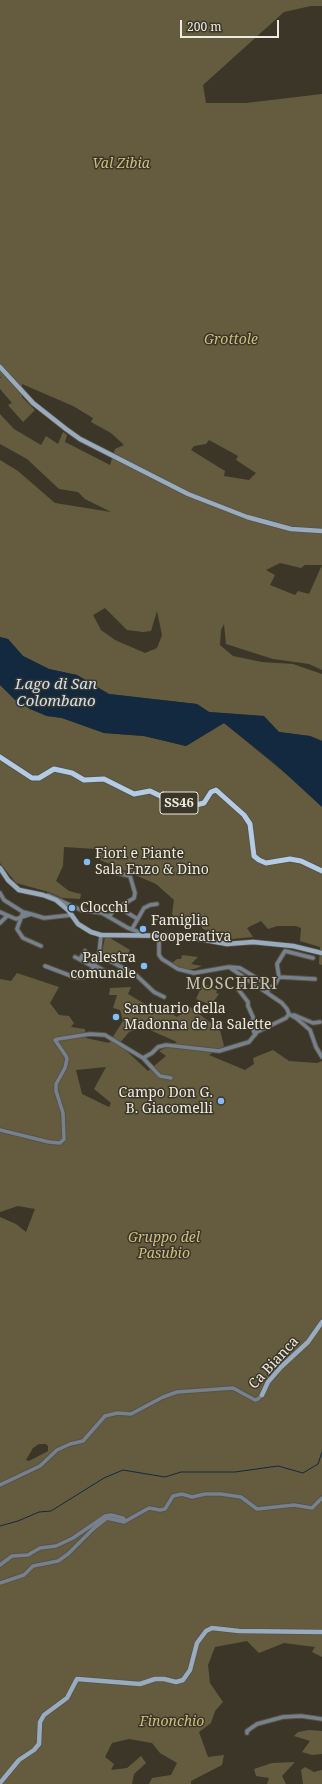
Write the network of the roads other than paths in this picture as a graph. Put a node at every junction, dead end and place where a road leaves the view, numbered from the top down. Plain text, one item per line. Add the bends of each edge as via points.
1 (0, 367) edge
2 (322, 531) edge
3 (0, 757) edge
4 (0, 868) edge
5 (104, 870) dead end
6 (322, 871) edge
7 (0, 876) edge
8 (6, 877) junction
9 (0, 893) edge
10 (43, 895) junction
11 (157, 904) dead end
12 (120, 907) junction
13 (0, 912) edge
14 (23, 912) junction
15 (31, 914) junction
16 (72, 915) junction
17 (7, 916) junction
18 (109, 917) junction
19 (136, 918) junction
20 (20, 919) junction
21 (0, 922) edge
22 (132, 929) junction
23 (138, 934) junction
24 (101, 935) junction
25 (159, 935) junction
26 (41, 946) dead end
27 (85, 951) dead end
28 (322, 953) edge
29 (99, 955) junction
30 (75, 957) dead end
31 (314, 958) dead end
32 (80, 959) junction
33 (46, 966) dead end
34 (94, 966) junction
35 (229, 967) junction
36 (114, 976) dead end
37 (279, 977) junction
38 (246, 978) junction
39 (315, 979) dead end
40 (265, 983) dead end
41 (266, 992) junction
42 (164, 997) dead end
43 (290, 1015) junction
44 (320, 1022) dead end
45 (255, 1035) junction
46 (322, 1057) edge
47 (143, 1058) junction
48 (171, 1078) dead end
49 (0, 1130) edge
50 (322, 1322) edge
51 (262, 1395) joint
52 (0, 1485) edge
53 (322, 1498) edge
54 (126, 1521) junction
55 (0, 1565) edge
56 (0, 1583) edge
57 (322, 1632) edge
58 (322, 1719) edge
59 (248, 1734) dead end
60 (0, 1783) edge

1 - 2 street via 33,403 80,439 188,494 247,518 291,529
3 - 6 main road, SS46 via 32,778 39,778 54,769 72,773 84,780 104,779 134,794 150,792 186,805 196,806 204,803 211,792 216,790 244,815 250,824 254,856 259,860 275,863 296,860 311,864
4 - 8 street
5 - 12 street via 131,878 134,898
7 - 8 street
8 - 10 street via 19,890
9 - 14 street via 4,900
10 - 16 street via 56,900
10 - 18 street via 52,896 73,907 98,911
11 - 19 street via 146,906
12 - 18 street
12 - 19 street
13 - 17 street
14 - 15 street
14 - 20 street
15 - 16 street via 44,918
15 - 20 street
16 - 24 street via 85,929
17 - 20 street
17 - 21 street
18 - 22 street
19 - 22 street
20 - 26 street via 17,929 19,934
22 - 23 street
23 - 24 street
23 - 25 street
24 - 29 street
25 - 28 street via 182,936 227,944 253,942 293,946
25 - 35 street via 159,955 178,969 194,973
27 - 32 street
29 - 34 street
29 - 42 street via 136,975 154,992
30 - 32 street
31 - 37 street via 284,951 277,964
32 - 34 street
33 - 34 street via 81,978 88,975
34 - 36 street
35 - 38 street
35 - 40 street via 240,968
37 - 39 street
37 - 41 street
38 - 41 street
38 - 45 street via 238,989 248,1002
41 - 43 street via 282,1003
43 - 44 street via 313,1023
43 - 45 street
43 - 46 street via 310,1030
45 - 47 street via 249,1042 222,1051 166,1045 158,1047
47 - 48 street via 160,1076
47 - 49 street via 105,1035 90,1034 55,1040 67,1059 56,1084 63,1113 64,1139 60,1143 49,1142
50 - 51 street, Ca Bianca via 308,1342 268,1382
51 - 52 street, Ca Bianca via 255,1400 233,1388 177,1392 132,1414 105,1416 83,1441 57,1450 40,1466
53 - 54 street via 312,1508 294,1505 257,1509 241,1497 222,1494 192,1497 182,1494 173,1496 166,1509 149,1508
54 - 55 street via 111,1515 105,1516 73,1538 56,1546 12,1556
54 - 56 street via 108,1518 93,1528 58,1561 33,1566 24,1575
57 - 60 street via 239,1631 212,1628 206,1631 197,1643 190,1670 183,1680 176,1682 155,1679 140,1684 77,1679 67,1698 44,1715 40,1722 39,1744 19,1760
58 - 59 street via 283,1717 257,1724 247,1731

